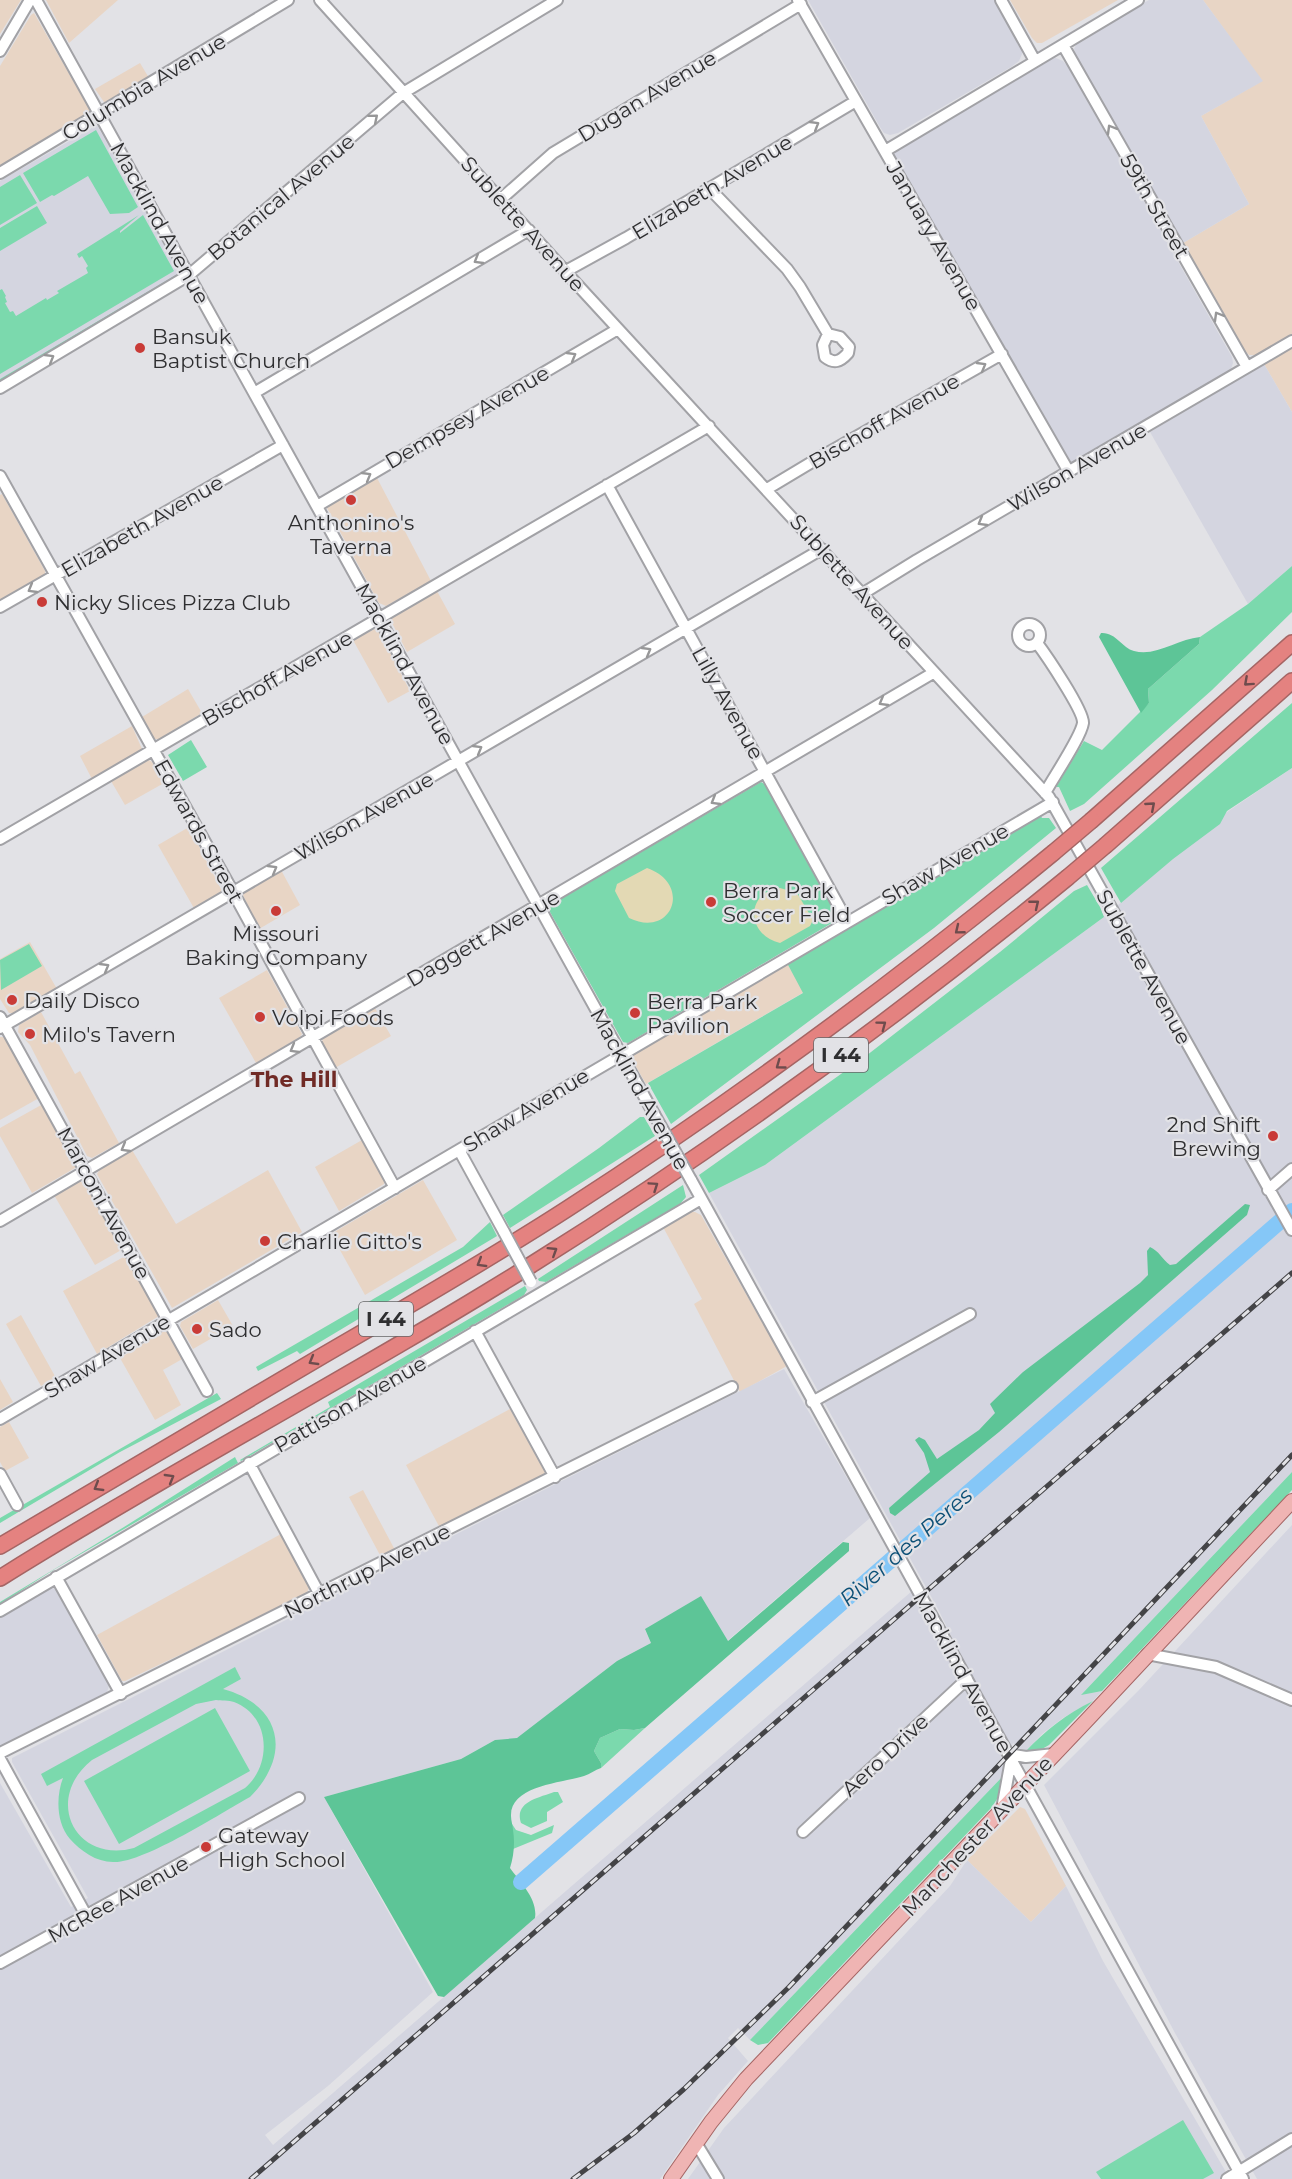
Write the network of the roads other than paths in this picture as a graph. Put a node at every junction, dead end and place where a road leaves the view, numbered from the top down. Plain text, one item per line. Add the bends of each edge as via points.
1 (30, 0) edge
2 (36, 0) edge
3 (288, 0) edge
4 (320, 0) edge
5 (557, 0) edge
6 (1001, 0) edge
7 (1138, 0) edge
8 (800, 2) edge
9 (1063, 45) junction
10 (0, 51) edge
11 (1035, 61) junction
12 (403, 93) junction
13 (856, 101) junction
14 (99, 113) junction
15 (885, 151) junction
16 (0, 173) edge
17 (709, 188) junction
18 (501, 199) junction
19 (529, 230) junction
20 (566, 271) junction
21 (189, 275) junction
22 (618, 329) junction
23 (828, 334) dead end
24 (1292, 341) edge
25 (1002, 354) junction
26 (1247, 367) junction
27 (0, 388) edge
28 (254, 393) junction
29 (709, 426) junction
30 (284, 445) junction
31 (1070, 472) junction
32 (0, 476) edge
33 (607, 485) junction
34 (767, 489) junction
35 (317, 506) junction
36 (822, 549) junction
37 (55, 575) junction
38 (862, 594) junction
39 (0, 607) edge
40 (379, 618) junction
41 (687, 628) junction
42 (1037, 643) dead end
43 (1292, 643) edge
44 (933, 673) junction
45 (1292, 681) edge
46 (154, 750) junction
47 (458, 761) junction
48 (766, 772) junction
49 (1045, 793) junction
50 (1053, 802) junction
51 (0, 839) edge
52 (233, 892) junction
53 (538, 906) junction
54 (847, 921) junction
55 (2, 1024) edge
56 (312, 1038) junction
57 (621, 1054) junction
58 (459, 1150) junction
59 (1292, 1169) edge
60 (86, 1171) junction
61 (395, 1188) junction
62 (1271, 1194) junction
63 (701, 1199) junction
64 (0, 1221) edge
65 (1292, 1230) edge
66 (538, 1294) junction
67 (970, 1314) dead end
68 (169, 1320) junction
69 (475, 1331) junction
70 (732, 1387) dead end
71 (207, 1391) dead end
72 (812, 1402) junction
73 (0, 1419) edge
74 (249, 1463) junction
75 (0, 1474) edge
76 (555, 1477) junction
77 (1292, 1501) edge
78 (17, 1505) dead end
79 (21, 1534) junction
80 (0, 1538) edge
81 (0, 1546) edge
82 (56, 1577) junction
83 (0, 1580) edge
84 (320, 1595) junction
85 (0, 1611) edge
86 (1147, 1654) junction
87 (967, 1678) junction
88 (121, 1694) junction
89 (1292, 1700) edge
90 (0, 1753) edge
91 (1054, 1754) junction
92 (1010, 1757) junction
93 (0, 1759) edge
94 (1025, 1786) junction
95 (299, 1798) dead end
96 (1001, 1810) junction
97 (803, 1832) dead end
98 (86, 1915) junction
99 (0, 1964) edge
100 (1292, 2139) edge
101 (696, 2143) junction
102 (1241, 2176) edge
103 (672, 2179) edge
104 (718, 2179) edge
105 (1227, 2179) edge

1 - 10 street
2 - 14 street, Macklind Avenue
3 - 14 street, Columbia Avenue
4 - 12 street, Sublette Avenue
5 - 12 street, Botanical Avenue
6 - 11 street
7 - 9 street
8 - 13 street, January Avenue
8 - 18 street, Dugan Avenue via 553,153
9 - 11 street
26 -> 9 street, 59th Street
11 - 15 street
12 - 18 street, Sublette Avenue
21 -> 12 street, Botanical Avenue
13 - 15 street, January Avenue
17 -> 13 street, Elizabeth Avenue
14 - 16 street, Columbia Avenue
14 - 21 street, Macklind Avenue
15 - 25 street, January Avenue
17 - 20 street, Elizabeth Avenue
17 - 23 street via 787,269
18 - 19 street, Sublette Avenue
19 - 20 street, Sublette Avenue
19 -> 28 street
20 - 22 street, Sublette Avenue
27 -> 21 street, Botanical Avenue
21 - 28 street, Macklind Avenue
22 - 29 street, Sublette Avenue
35 -> 22 street, Dempsey Avenue
24 - 26 street, Wilson Avenue
25 - 31 street, January Avenue
34 -> 25 street, Bischoff Avenue
26 - 31 street, Wilson Avenue
28 - 30 street, Macklind Avenue
29 - 33 street, Bischoff Avenue
29 - 34 street, Sublette Avenue
30 - 35 street, Macklind Avenue
30 - 37 street, Elizabeth Avenue
31 -> 38 street, Wilson Avenue
32 - 37 street, Edwards Street
33 - 40 street, Bischoff Avenue
33 - 41 street, Lilly Avenue
34 - 36 street, Sublette Avenue
35 - 40 street, Macklind Avenue
36 - 38 street, Sublette Avenue
36 - 41 street, Wilson Avenue
37 -> 39 street, Elizabeth Avenue
37 - 46 street, Edwards Street
38 - 44 street, Sublette Avenue
40 - 46 street, Bischoff Avenue
40 - 47 street, Macklind Avenue
47 -> 41 street, Wilson Avenue
41 - 48 street, Lilly Avenue
42 - 49 street via 1082,717 1081,731
43 -> 79 highway, I 44, bridge via 1053,853 940,945 740,1093 483,1262
44 -> 48 street, Daggett Avenue
44 - 49 street, Sublette Avenue
83 -> 45 highway, I 44, bridge via 483,1294 646,1191 835,1060 1067,878
46 - 51 street, Bischoff Avenue
46 - 52 street, Edwards Street
52 -> 47 street, Wilson Avenue
47 - 53 street, Macklind Avenue
48 -> 53 street, Daggett Avenue
48 - 54 street, Lilly Avenue
49 - 50 street, Sublette Avenue
50 - 54 street, Shaw Avenue
50 - 62 street, Sublette Avenue
55 -> 52 street, Wilson Avenue
52 - 56 street, Edwards Street
53 - 56 street, Daggett Avenue
53 - 57 street, Macklind Avenue
54 - 57 street, Shaw Avenue
55 - 60 street, Marconi Avenue
56 -> 60 street, Daggett Avenue
56 - 61 street, Edwards Street
57 - 58 street, Shaw Avenue
57 - 63 street, Macklind Avenue, bridge
58 - 61 street, Shaw Avenue
58 - 66 street, bridge
59 - 62 street
60 - 64 street, Daggett Avenue
60 - 68 street, Marconi Avenue
61 - 68 street, Shaw Avenue
62 - 65 street, Sublette Avenue
63 - 66 street, Pattison Avenue
63 - 72 street, Macklind Avenue
66 - 69 street, Pattison Avenue
67 - 72 street
68 - 71 street, Marconi Avenue
68 - 73 street, Shaw Avenue
69 - 74 street, Pattison Avenue
69 - 76 street
70 - 76 street, Northrup Avenue
72 - 87 street, Macklind Avenue
74 - 82 street, Pattison Avenue
74 - 84 street
75 - 78 street
76 - 84 street, Northrup Avenue
77 - 86 main road, Manchester Avenue
79 - 80 highway
79 - 81 highway, I 44
82 - 85 street, Pattison Avenue
82 - 88 street
84 - 88 street, Northrup Avenue
86 - 89 street via 1216,1667
86 - 91 main road, Manchester Avenue
87 - 92 street, Macklind Avenue
87 - 97 street, Aero Drive
88 - 90 street, Northrup Avenue
91 - 92 street
91 - 94 main road, Manchester Avenue
92 - 94 street, Macklind Avenue
92 - 96 street
93 - 98 street
94 - 96 main road, Manchester Avenue
94 - 102 street, Macklind Avenue
95 - 98 street, McRee Avenue
96 - 101 main road, Manchester Avenue via 754,2071
98 - 99 street, McRee Avenue
100 - 102 street
101 - 103 main road, Manchester Avenue
101 - 104 street
102 - 105 street

